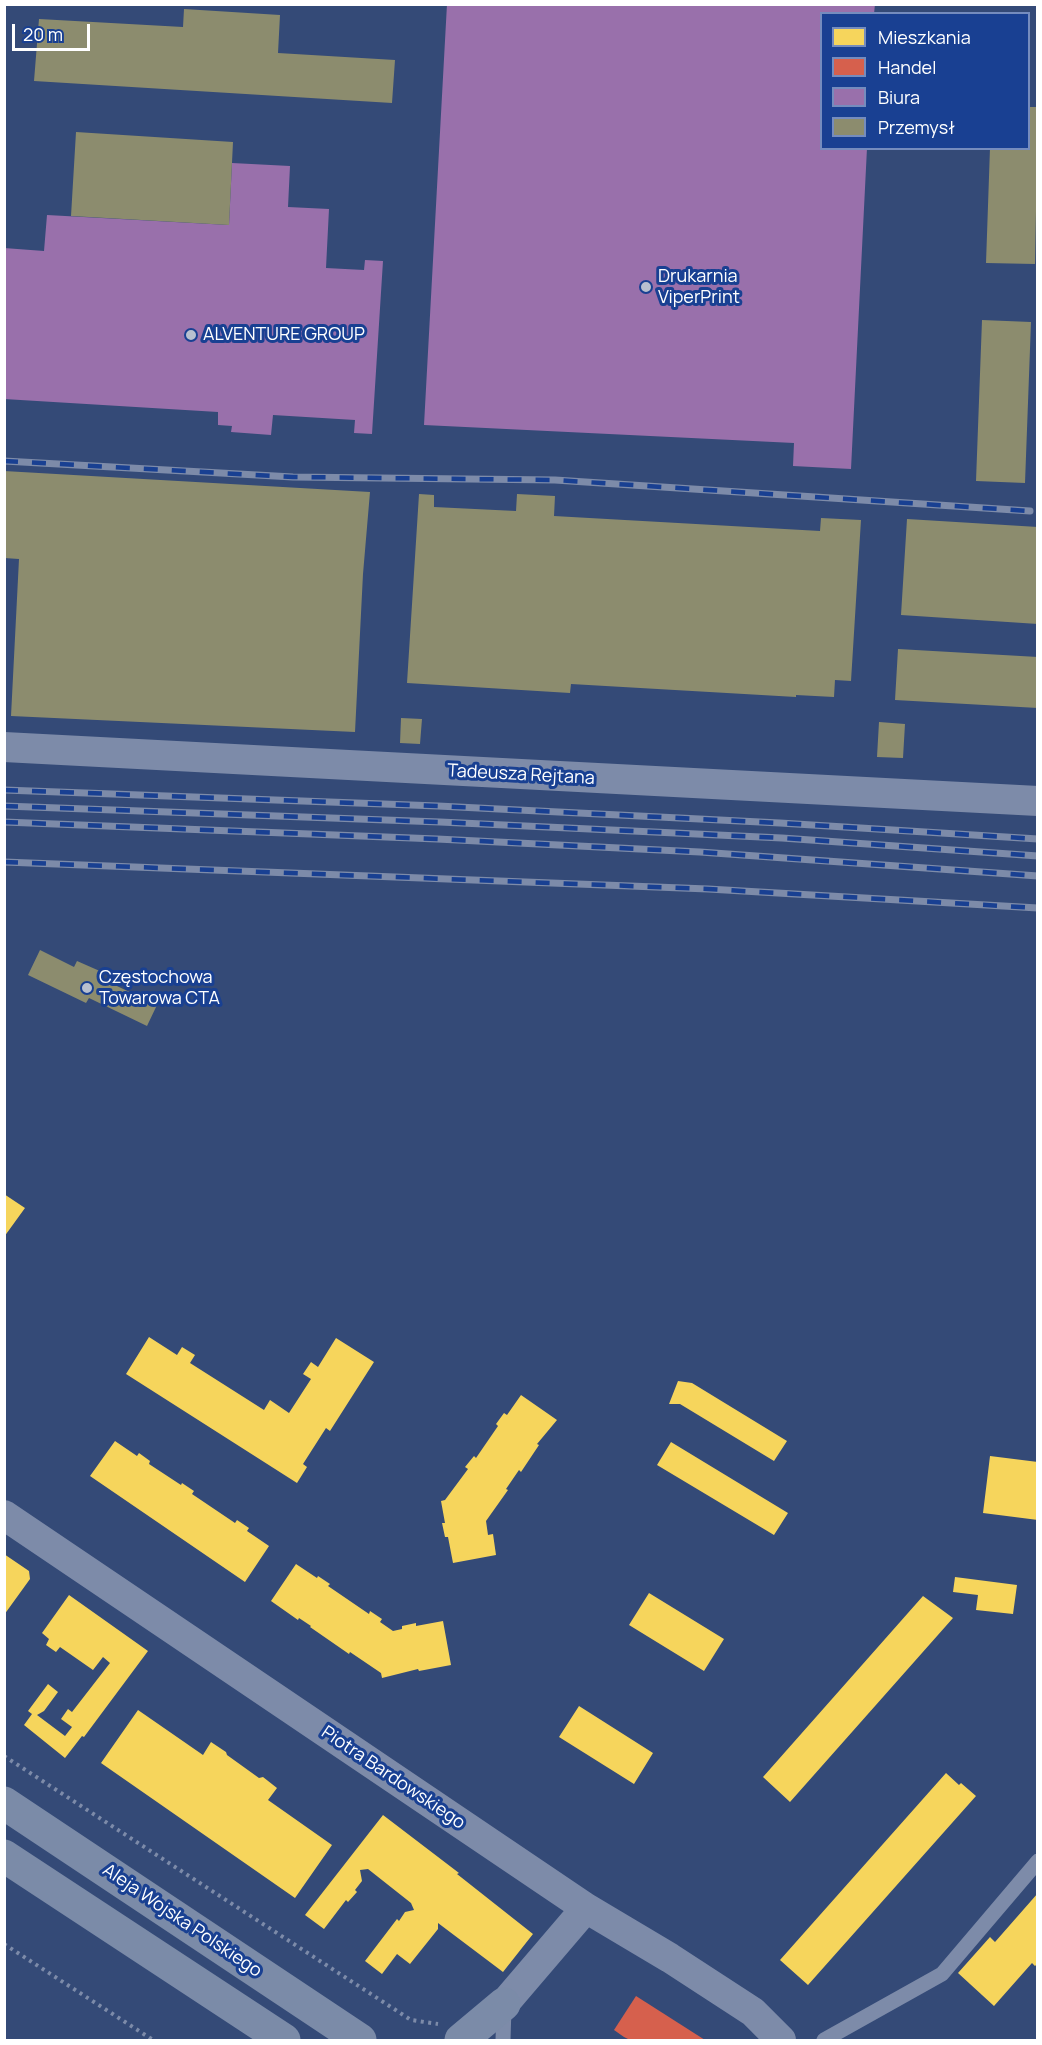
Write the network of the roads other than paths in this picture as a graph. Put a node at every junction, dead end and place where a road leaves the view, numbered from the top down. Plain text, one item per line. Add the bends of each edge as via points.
1 (4, 747) edge
2 (1038, 801) edge
3 (4, 1515) edge
4 (4, 1803) edge
5 (4, 1856) edge
6 (1038, 1861) edge
7 (586, 1908) junction
8 (504, 2004) junction
9 (465, 2035) edge
10 (284, 2040) edge
11 (360, 2040) edge
12 (503, 2040) edge
13 (781, 2040) edge
14 (824, 2040) edge

1 - 2 street, Tadeusza Rejtana
3 - 7 street, Piotra Bardowskiego
4 - 11 main road, Aleja Wojska Polskiego
5 - 10 main road
6 - 14 lane via 942,1974
7 - 8 street
7 - 13 street, Piotra Bardowskiego via 753,2012
8 - 9 main road
8 - 12 lane

